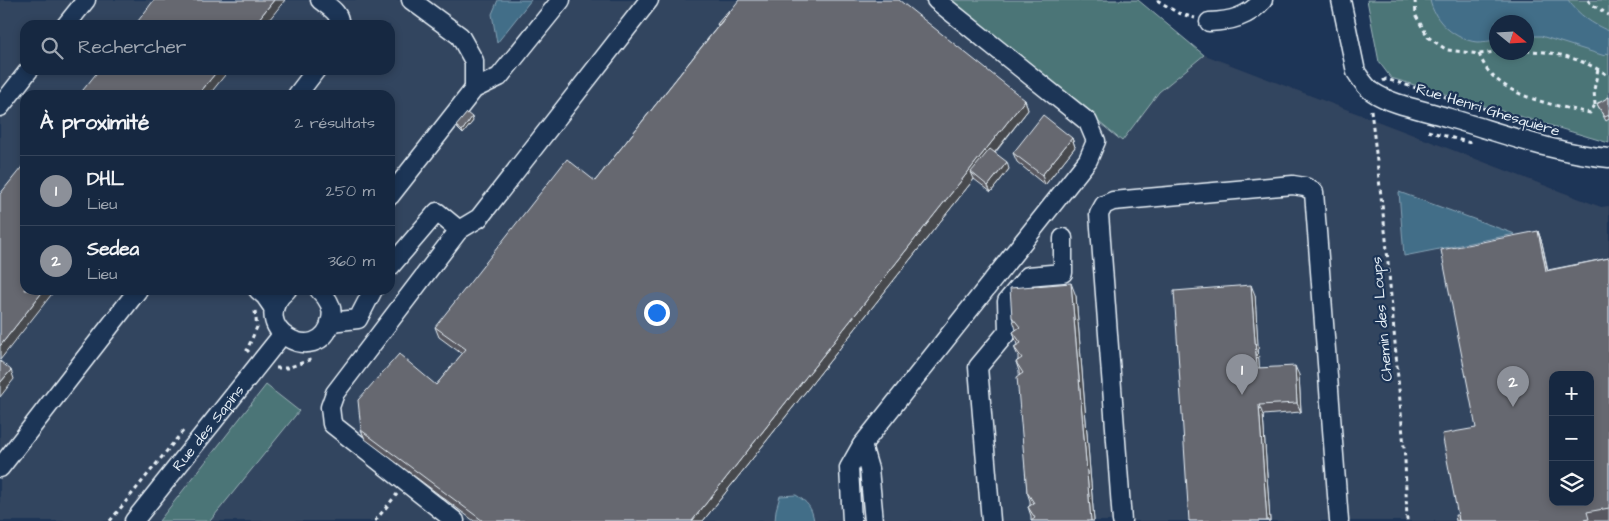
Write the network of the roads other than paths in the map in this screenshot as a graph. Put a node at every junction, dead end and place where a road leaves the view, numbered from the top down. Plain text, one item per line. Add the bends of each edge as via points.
1 (86, 0) edge
2 (320, 0) edge
3 (411, 0) edge
4 (561, 0) edge
5 (649, 0) edge
6 (936, 0) edge
7 (1264, 0) edge
8 (1342, 0) edge
9 (70, 20) edge
10 (339, 20) edge
11 (1209, 22) road end
12 (25, 75) edge
13 (312, 75) edge
14 (474, 89) junction
15 (301, 90) edge
16 (0, 107) edge
17 (1609, 158) edge
18 (395, 190) edge
19 (458, 230) junction
20 (1063, 238) dead end
21 (395, 261) edge
22 (134, 295) edge
23 (281, 295) edge
24 (324, 295) edge
25 (370, 295) edge
26 (266, 298) edge
27 (330, 322) junction
28 (282, 335) junction
29 (862, 445) junction
30 (0, 468) edge
31 (134, 521) edge
32 (455, 521) edge
33 (852, 521) edge
34 (874, 521) edge
35 (991, 521) edge
36 (1122, 521) edge
37 (1339, 521) edge

1 - 9 street
2 - 10 street via 337,13
3 - 14 street via 460,36 474,61
4 - 14 street via 499,77
5 - 19 street via 479,218
6 - 29 street via 1088,122 1096,141 1088,160
7 - 11 street via 1240,18
8 - 17 street, Rue Henri Ghesquière via 1356,72 1372,92 1402,104 1559,150
12 - 16 street
13 - 15 street
14 - 18 street
19 - 21 street via 437,212
19 - 32 street via 335,393 330,407 332,424
20 - 35 street via 1063,273 1028,276 1008,300 1008,331 978,367
22 - 30 street
23 - 26 street
24 - 27 street via 331,307
25 - 27 street via 358,319
26 - 28 street
27 - 28 street via 323,335 310,342 295,342
28 - 31 street, Rue des Sapins
29 - 33 street via 849,468
29 - 34 street via 869,469
36 - 37 street via 1099,214 1104,205 1113,201 1293,185 1314,192

